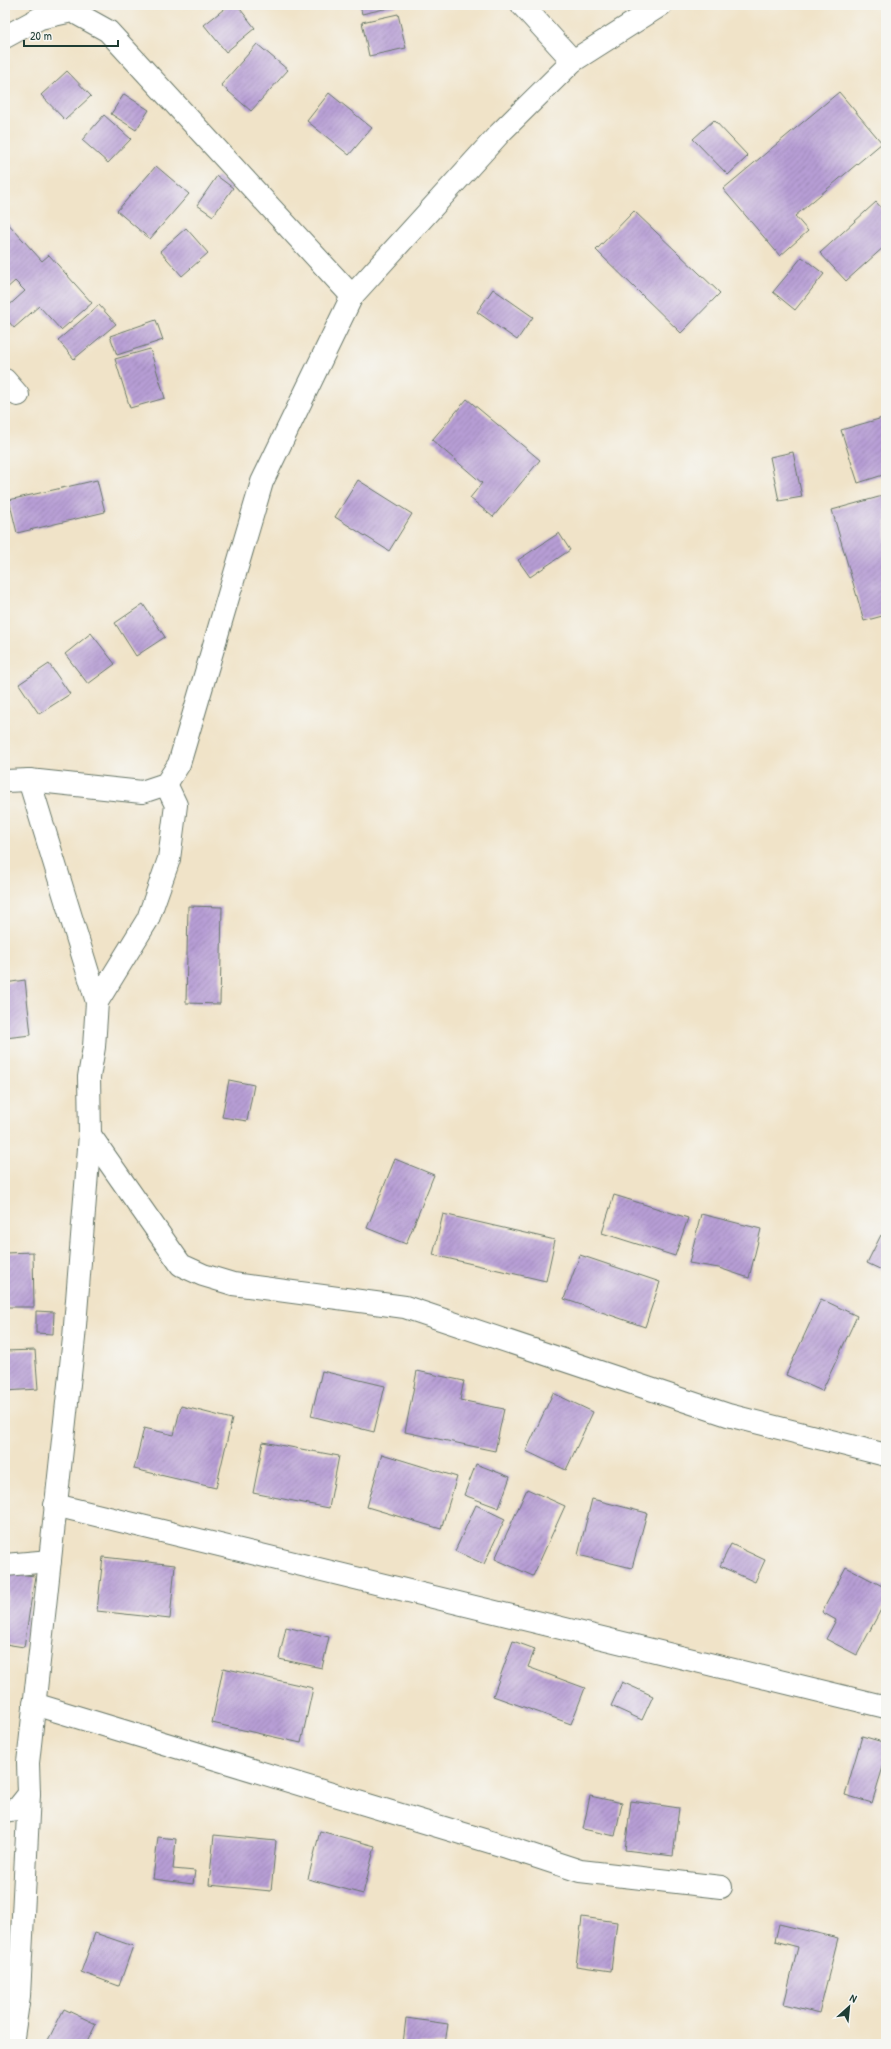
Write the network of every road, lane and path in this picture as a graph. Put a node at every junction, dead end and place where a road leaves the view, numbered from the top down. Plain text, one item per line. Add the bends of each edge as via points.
1 (522, 5) edge
2 (661, 5) edge
3 (5, 37) edge
4 (573, 61) junction
5 (352, 296) junction
6 (29, 780) junction
7 (5, 781) edge
8 (166, 784) junction
9 (98, 1002) junction
10 (90, 1135) junction
11 (886, 1455) edge
12 (55, 1505) junction
13 (50, 1561) junction
14 (5, 1564) edge
15 (34, 1704) junction
16 (886, 1707) edge
17 (29, 1794) junction
18 (5, 1811) edge
19 (721, 1886) dead end
20 (12, 2044) edge

1 - 4 street
2 - 4 street
3 - 5 street via 40,18 72,11 108,31
4 - 5 street via 500,133
5 - 8 street via 262,482 179,764
6 - 7 street
6 - 8 street via 142,792
6 - 9 street
8 - 9 street via 176,805 169,859 148,919
9 - 10 street via 89,1077
10 - 11 street via 181,1265 203,1276 233,1284 405,1307 728,1415
10 - 12 street via 74,1338
12 - 13 street
12 - 16 street
13 - 14 street
13 - 15 street
15 - 17 street via 28,1763
15 - 19 street via 580,1871
17 - 18 street via 17,1809
17 - 20 street via 19,1996

